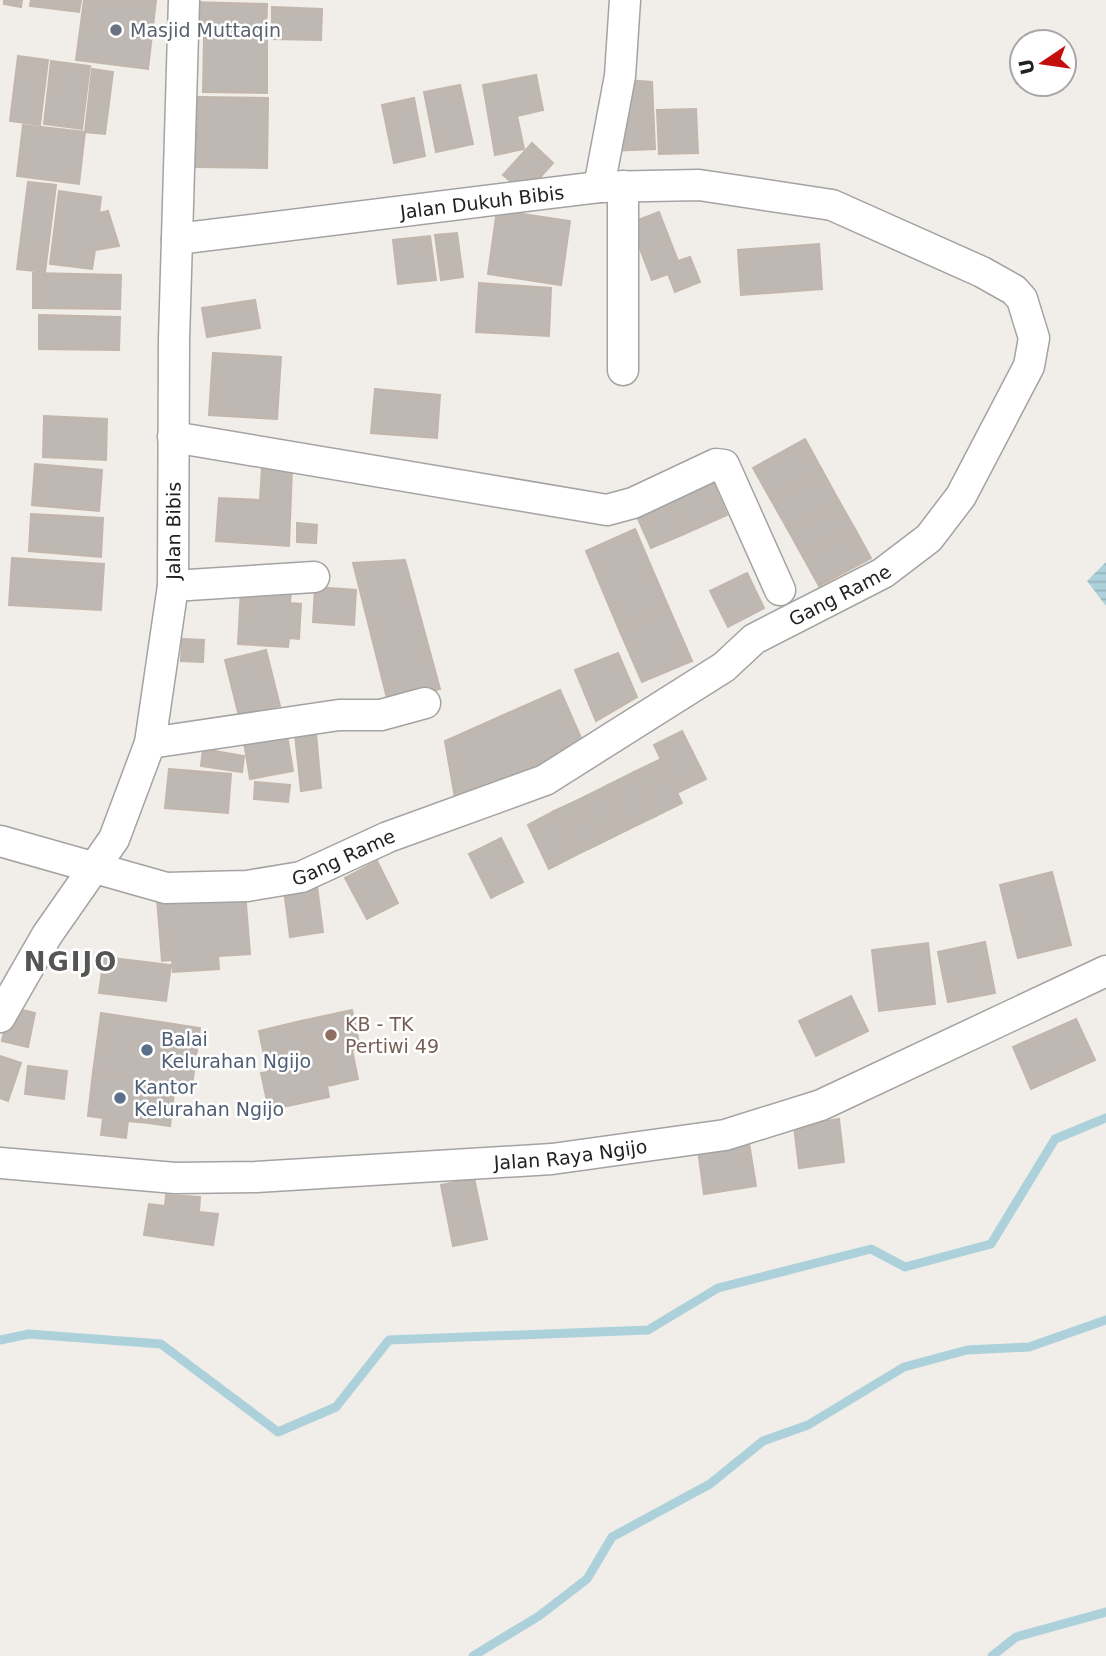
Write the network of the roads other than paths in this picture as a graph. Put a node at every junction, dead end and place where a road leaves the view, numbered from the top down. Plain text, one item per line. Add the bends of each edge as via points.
1 (184, 0) edge
2 (625, 0) edge
3 (611, 187) junction
4 (177, 239) junction
5 (623, 370) dead end
6 (173, 437) junction
7 (314, 577) dead end
8 (173, 586) junction
9 (780, 590) dead end
10 (425, 703) dead end
11 (150, 743) junction
12 (0, 841) edge
13 (96, 867) junction
14 (1106, 971) edge
15 (0, 1017) edge
16 (0, 1163) edge

1 - 4 street, Jalan Bibis
2 - 3 street
3 - 4 street, Jalan Dukuh Bibis
3 - 5 street
3 - 13 street, Gang Rame via 699,185 832,205 1014,290 1022,299 1034,338 1030,366 961,496 929,538 883,573 754,639 724,667 545,780 388,837 301,877 247,886 166,888
4 - 6 street, Jalan Bibis
6 - 8 street, Jalan Bibis
6 - 9 street via 607,510 633,503 716,464 724,465
7 - 8 street
8 - 11 street, Jalan Bibis
10 - 11 street via 381,715 339,715
11 - 13 street, Jalan Bibis via 114,839
12 - 13 street
13 - 15 street, Jalan Bibis via 47,935
14 - 16 street, Jalan Raya Ngijo via 821,1105 725,1135 552,1159 256,1177 175,1178

